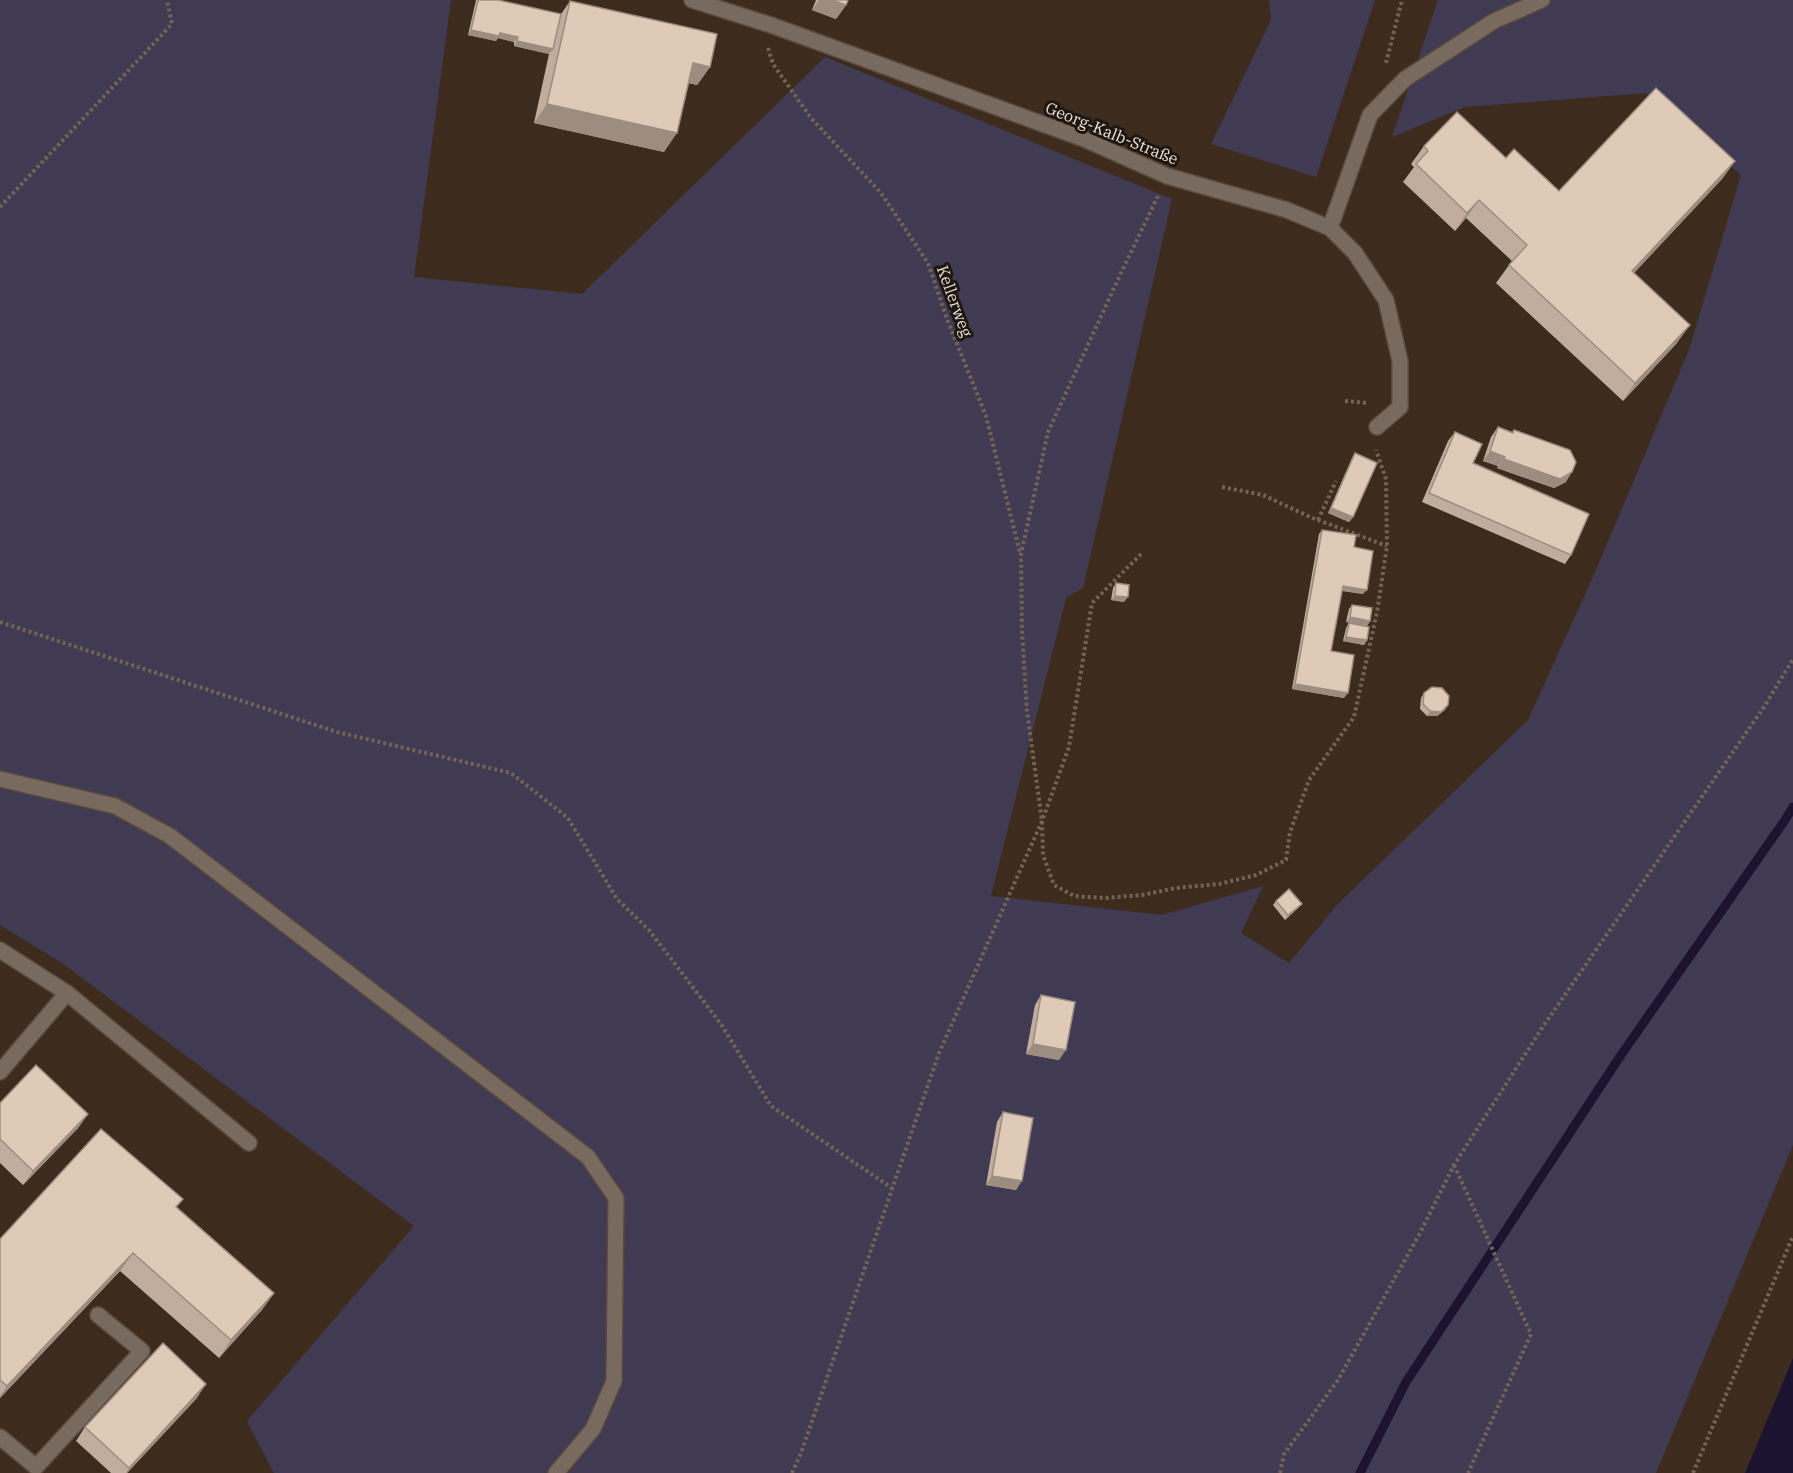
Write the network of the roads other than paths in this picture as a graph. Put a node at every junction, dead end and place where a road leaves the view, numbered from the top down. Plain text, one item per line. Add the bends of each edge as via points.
1 (692, 0) edge
2 (1542, 0) edge
3 (1330, 228) junction
4 (1377, 427) road end
5 (0, 779) edge
6 (0, 950) edge
7 (68, 993) junction
8 (0, 1072) edge
9 (249, 1143) dead end
10 (98, 1315) edge
11 (0, 1437) edge
12 (556, 1473) edge

1 - 3 street, Georg-Kalb-Straße via 1083,139 1167,176 1287,210
2 - 3 street via 1494,21 1405,79 1370,115
3 - 4 street, Georg-Kalb-Straße via 1355,253 1386,300 1400,361 1400,407
5 - 12 street via 115,806 170,836 588,1157 616,1198 614,1381 593,1429
6 - 7 street
7 - 8 street
7 - 9 street
10 - 11 street via 142,1351 36,1467

